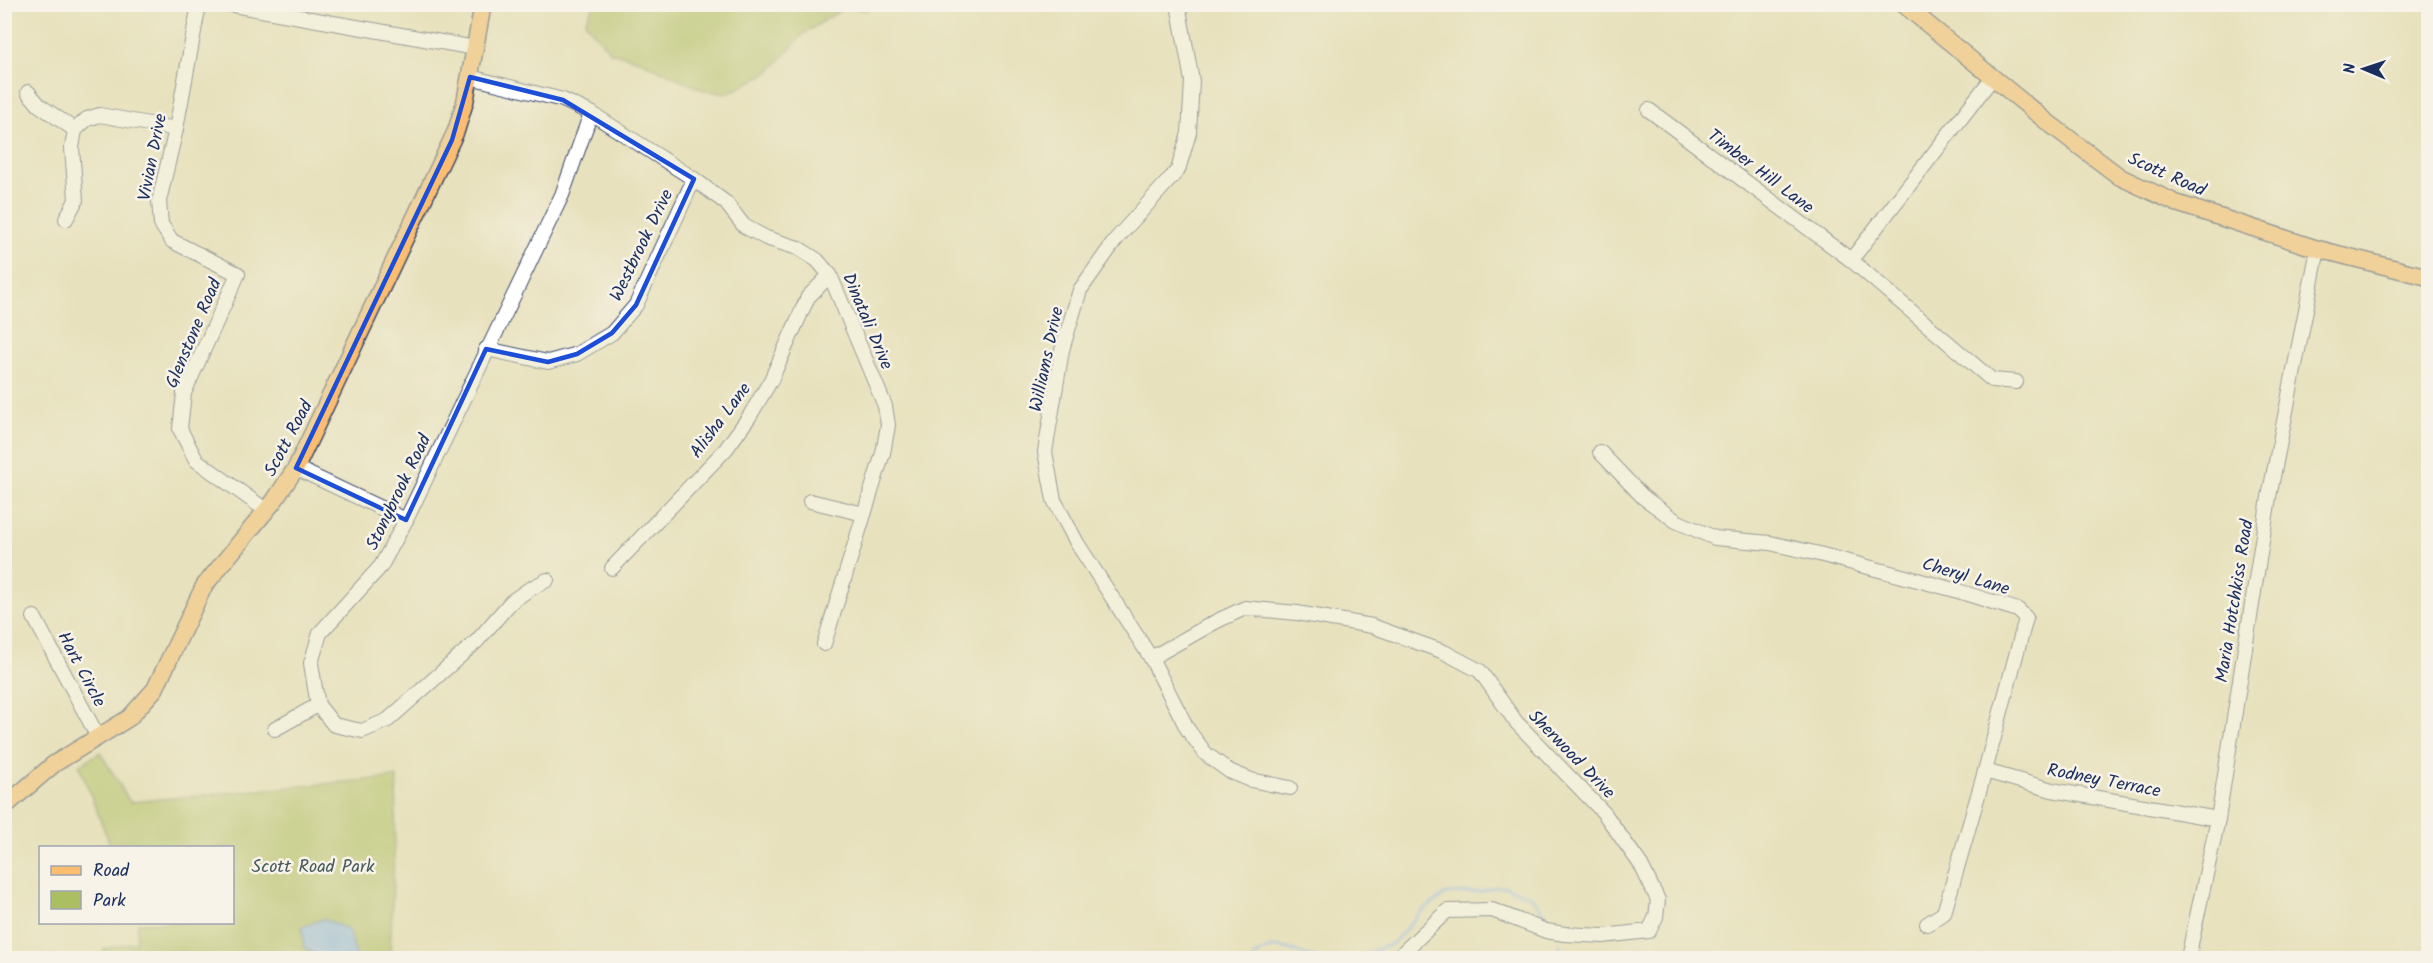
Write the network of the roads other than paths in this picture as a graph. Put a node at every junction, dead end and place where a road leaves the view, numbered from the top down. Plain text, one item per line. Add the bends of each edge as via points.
1 (199, 4) edge
2 (227, 4) edge
3 (483, 4) edge
4 (1178, 4) edge
5 (1903, 4) edge
6 (475, 48) junction
7 (470, 77) junction
8 (1993, 77) junction
9 (28, 92) dead end
10 (1649, 110) dead end
11 (591, 113) junction
12 (176, 129) junction
13 (75, 130) junction
14 (694, 179) junction
15 (66, 219) dead end
16 (2318, 249) junction
17 (1851, 261) junction
18 (238, 274) joint
19 (830, 275) junction
20 (2428, 277) edge
21 (486, 349) junction
22 (2016, 382) dead end
23 (1600, 452) dead end
24 (296, 468) junction
25 (810, 501) dead end
26 (267, 511) junction
27 (864, 514) junction
28 (406, 520) junction
29 (612, 568) dead end
30 (547, 580) dead end
31 (34, 618) dead end
32 (824, 644) dead end
33 (1151, 658) junction
34 (318, 705) junction
35 (275, 729) dead end
36 (98, 737) junction
37 (1985, 771) junction
38 (1290, 788) dead end
39 (4, 807) edge
40 (2218, 819) junction
41 (1927, 924) dead end
42 (1397, 958) edge
43 (2188, 958) edge

1 - 12 street, Vivian Drive
2 - 6 street
3 - 6 main road, Scott Road
4 - 33 street, Williams Drive via 1192,81 1189,133 1178,170 1117,238 1080,290 1062,350 1045,452 1054,500
5 - 8 main road, Scott Road
6 - 7 main road, Scott Road
7 - 11 street, Dinatali Drive via 563,100
7 - 24 main road, Scott Road via 452,141
8 - 16 main road, Scott Road via 2120,177 2176,203
8 - 17 street
9 - 13 street via 39,105
10 - 17 street, Timber Hill Lane
11 - 14 street, Dinatali Drive
11 - 21 street, Stonybrook Road via 562,195
12 - 13 street via 100,115 87,119
12 - 18 street, Vivian Drive via 159,201 161,224 172,241
13 - 15 street via 72,147 76,201
14 - 19 street, Dinatali Drive via 726,203 744,226 798,248 817,260
14 - 21 street, Westbrook Drive via 636,305 612,333 577,354 548,363
16 - 20 main road, Scott Road
16 - 40 street, Maria Hotchkiss Road via 2269,497
17 - 22 street, Timber Hill Lane via 1992,380
18 - 26 street, Glenstone Road via 184,393 180,429 196,460
19 - 27 street, Dinatali Drive via 885,406 888,425
19 - 29 street, Alisha Lane via 808,297 771,380 726,449
21 - 28 street, Stonybrook Road
23 - 37 street, Cheryl Lane via 1643,498 1676,521 1715,538 1770,543 1815,553 2018,610 2026,618
24 - 26 main road, Scott Road
24 - 28 street
25 - 27 street
26 - 36 main road, Scott Road via 204,586 149,697 129,718
27 - 32 street, Dinatali Drive
28 - 34 street, Stonybrook Road via 381,566 320,633 311,663
30 - 34 street via 511,602 477,641 388,720 362,732 334,724
31 - 36 street, Hart Circle
33 - 38 street, Williams Drive via 1188,730 1206,754 1236,774
33 - 42 street, Sherwood Drive via 1245,608 1372,627 1444,652 1480,671 1516,722 1604,813 1641,865 1658,900 1649,931 1603,936 1546,931 1492,910 1447,911
34 - 35 street
36 - 39 main road, Scott Road via 43,772
37 - 40 street, Rodney Terrace via 2052,790
37 - 41 street, Cheryl Lane via 1944,913
40 - 43 street, Maria Hotchkiss Road

